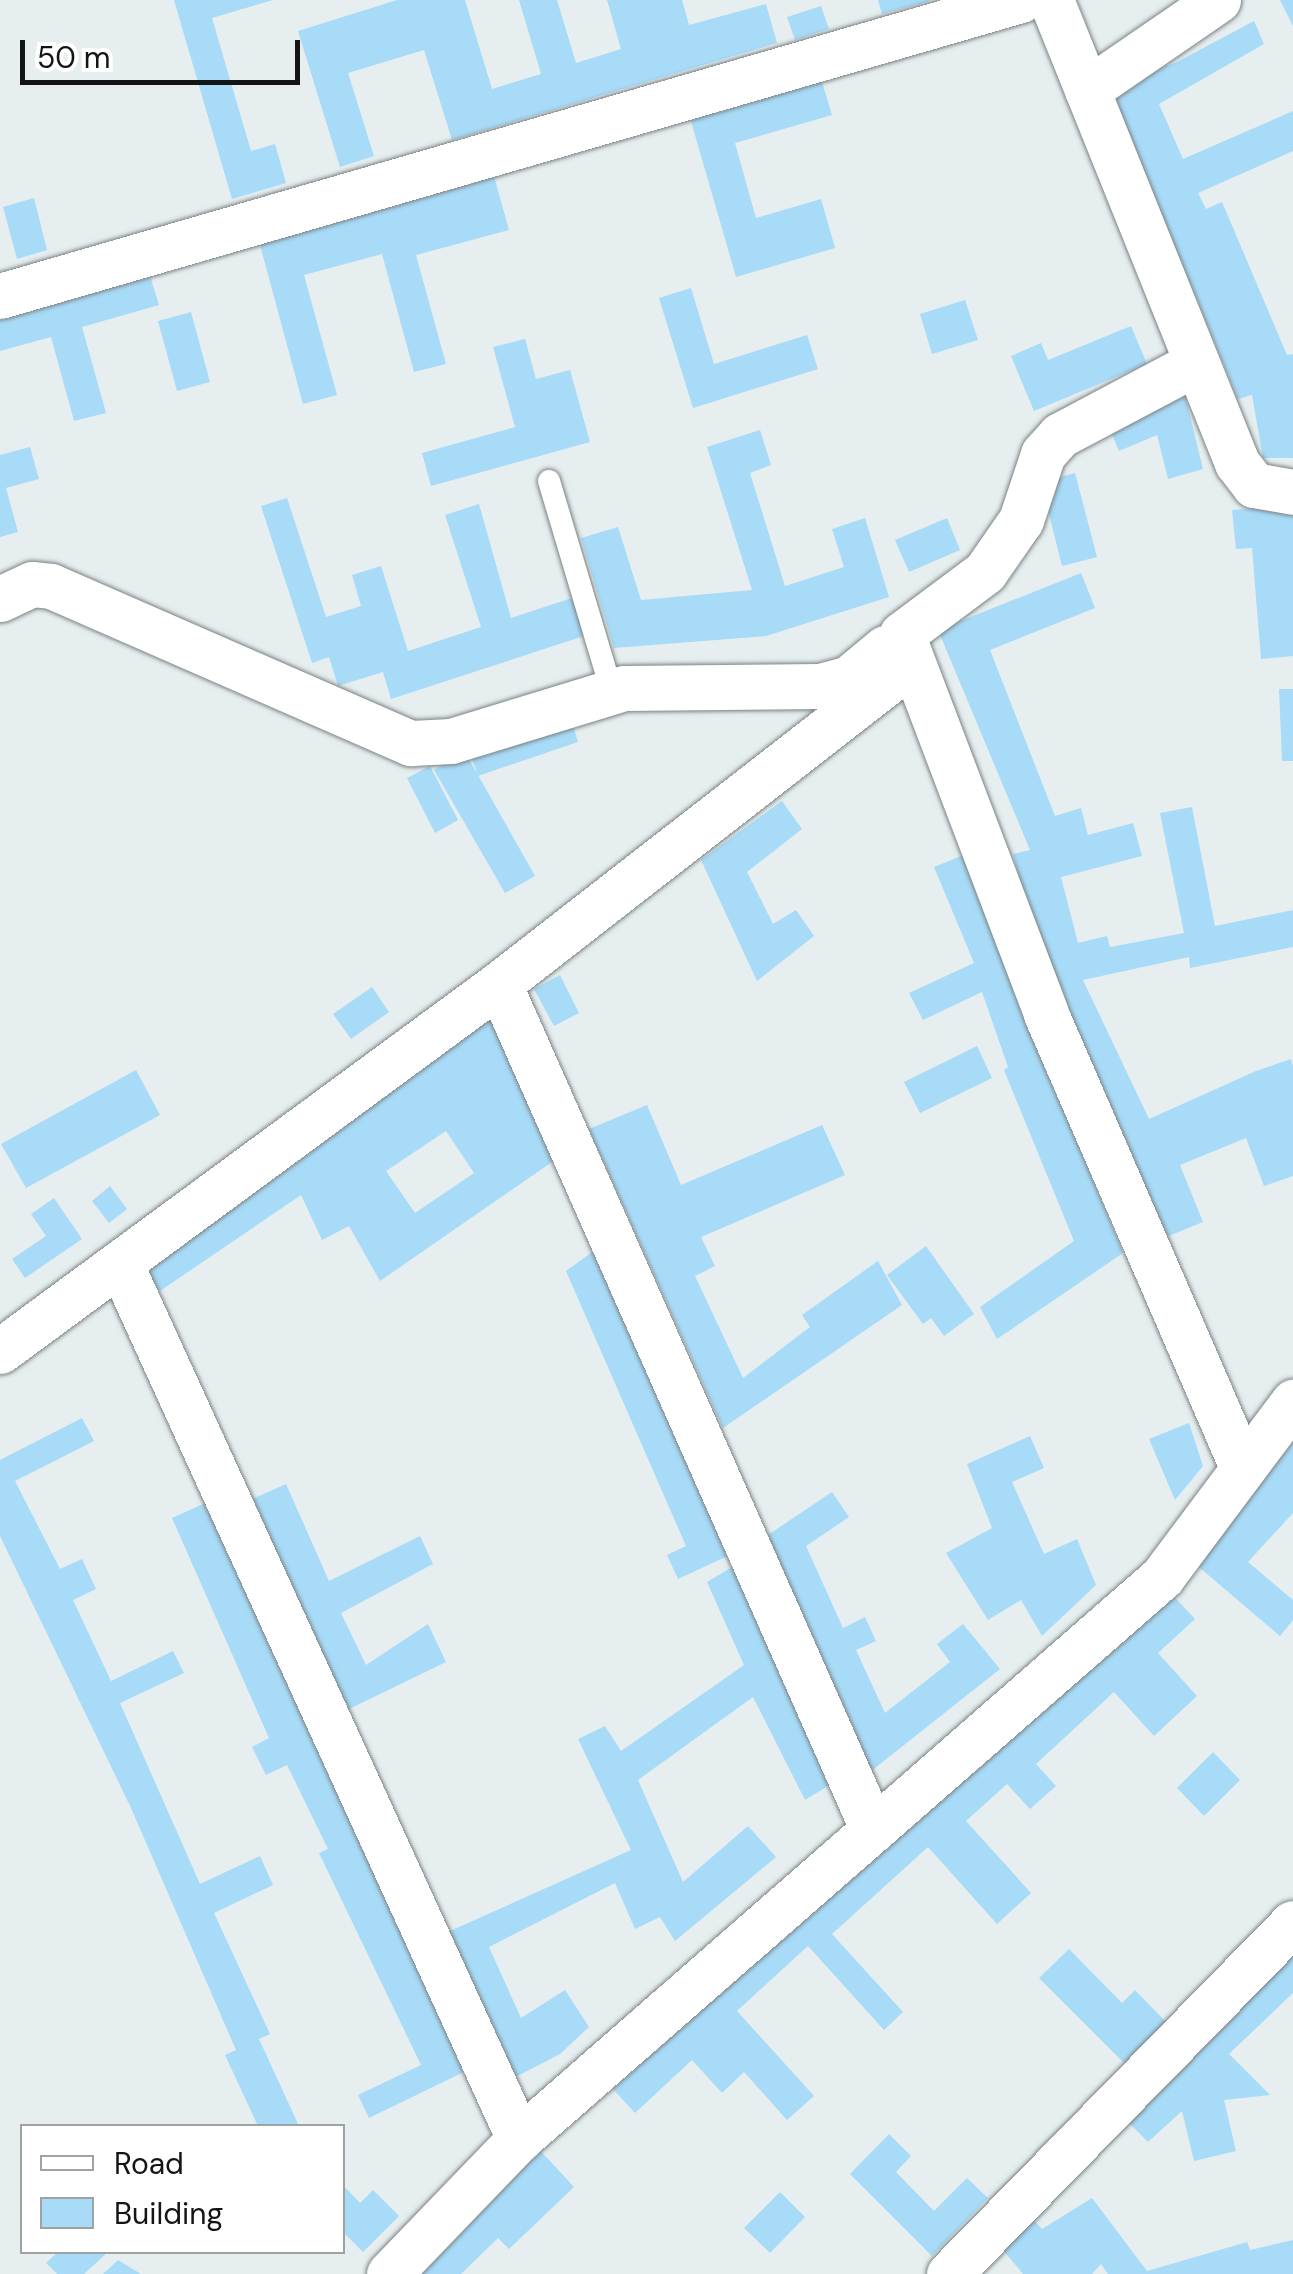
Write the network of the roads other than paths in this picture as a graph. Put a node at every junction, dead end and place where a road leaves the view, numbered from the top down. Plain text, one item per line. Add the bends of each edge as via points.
1 (1021, 0) edge
2 (1051, 0) edge
3 (1218, 0) edge
4 (1087, 90) junction
5 (0, 296) edge
6 (1196, 363) junction
7 (549, 481) dead end
8 (1293, 492) edge
9 (0, 599) edge
10 (907, 649) junction
11 (612, 692) junction
12 (499, 984) junction
13 (120, 1263) junction
14 (0, 1351) edge
15 (1293, 1402) edge
16 (1241, 1464) junction
17 (873, 1830) junction
18 (1293, 1923) edge
19 (519, 2140) junction
20 (389, 2274) edge
21 (949, 2274) edge

1 - 5 street
2 - 4 street
3 - 4 street
4 - 6 street
6 - 8 street via 1237,463 1254,485
6 - 10 street via 1060,435 1044,454 1020,520 985,572
7 - 11 lane
9 - 11 street via 32,584 51,586 411,743 451,742
10 - 11 street via 820,686 678,684
10 - 12 street
10 - 16 street via 1046,1014
12 - 13 street
12 - 17 street
13 - 14 street
13 - 19 street
15 - 16 street
16 - 17 street via 1162,1578
17 - 19 street
18 - 21 street
19 - 20 street

